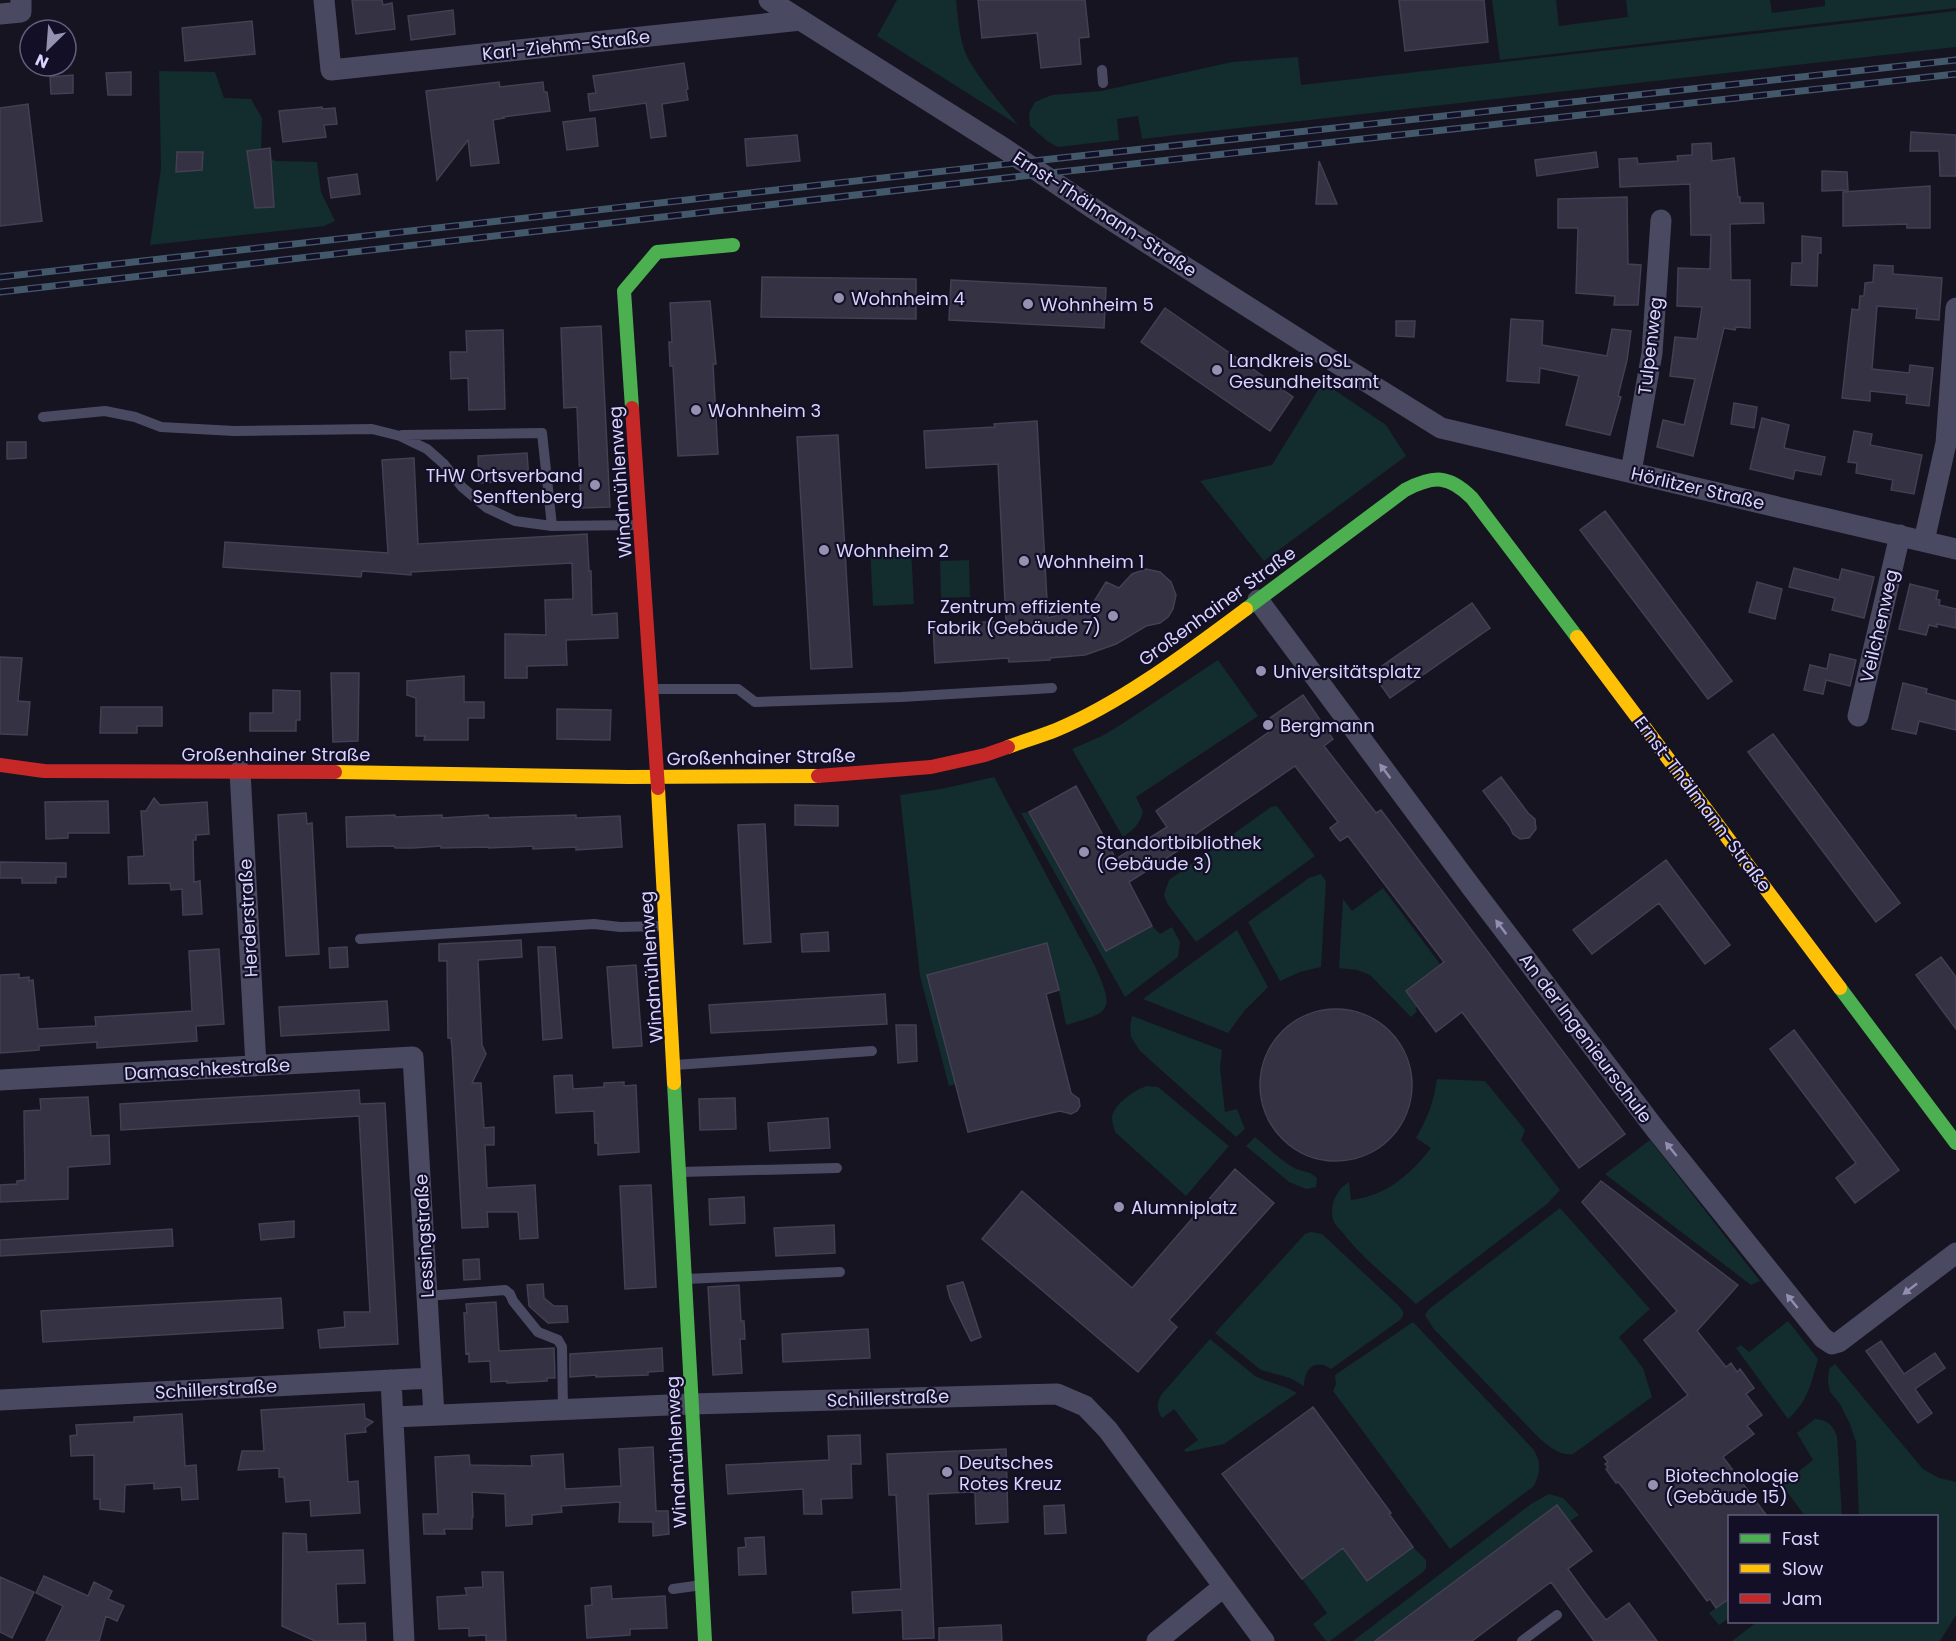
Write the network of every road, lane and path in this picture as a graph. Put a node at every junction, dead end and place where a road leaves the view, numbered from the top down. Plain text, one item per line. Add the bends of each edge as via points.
1 (21, 0) edge
2 (324, 0) edge
3 (769, 0) edge
4 (0, 14) edge
5 (801, 20) junction
6 (1102, 70) dead end
7 (1104, 83) dead end
8 (1661, 220) dead end
9 (733, 245) dead end
10 (1956, 308) edge
11 (43, 417) dead end
12 (1441, 428) joint
13 (400, 436) junction
14 (1631, 472) junction
15 (1439, 478) joint
16 (641, 525) junction
17 (552, 526) junction
18 (1900, 535) junction
19 (1924, 541) junction
20 (1956, 549) edge
21 (1258, 600) junction
22 (1052, 688) dead end
23 (652, 689) junction
24 (1858, 716) dead end
25 (0, 765) edge
26 (240, 771) junction
27 (658, 777) junction
28 (666, 926) junction
29 (360, 939) dead end
30 (872, 1051) dead end
31 (413, 1057) joint
32 (675, 1065) junction
33 (256, 1066) junction
34 (0, 1080) edge
35 (1956, 1143) edge
36 (837, 1168) dead end
37 (680, 1172) junction
38 (1956, 1253) edge
39 (840, 1272) dead end
40 (685, 1279) junction
41 (428, 1296) junction
42 (432, 1378) junction
43 (391, 1380) junction
44 (0, 1400) edge
45 (691, 1404) junction
46 (563, 1409) junction
47 (434, 1415) junction
48 (393, 1417) junction
49 (702, 1585) junction
50 (1223, 1587) junction
51 (673, 1588) dead end
52 (1557, 1615) dead end
53 (404, 1641) edge
54 (705, 1641) edge
55 (1158, 1641) edge
56 (1264, 1641) edge
57 (1522, 1641) edge

1 - 4 street via 21,12
2 - 5 street, Karl-Ziehm-Straße via 331,70
3 - 5 street, Ernst-Thälmann-Straße
5 - 12 street, Ernst-Thälmann-Straße
6 - 7 lane
8 - 14 street, Tulpenweg via 1652,353
9 - 16 main road, Windmühlenweg via 657,252 624,291
10 - 19 street via 1946,444
11 - 13 lane via 105,411 160,427 234,431 372,429
12 - 14 street, Hörlitzer Straße
13 - 17 lane via 427,449 487,508 515,521
13 - 17 lane via 542,433
14 - 18 street, Hörlitzer Straße
15 - 21 main road, Großenhainer Straße via 1419,481
15 - 35 main road, Ernst-Thälmann-Straße via 1464,489 1485,513
16 - 17 lane
16 - 23 main road, Windmühlenweg
18 - 19 street, Hörlitzer Straße
18 - 24 street, Veilchenweg
19 - 20 street, Hörlitzer Straße
21 - 27 main road, Großenhainer Straße via 1179,658 1095,711 1056,730 985,755 931,767 831,776
38 -> 21 street, An der Ingenieurschule via 1839,1342 1832,1344 1823,1338 1642,1112
22 - 23 lane via 755,702 738,689
23 - 27 main road, Windmühlenweg
25 - 26 main road, Großenhainer Straße via 44,771
26 - 27 main road, Großenhainer Straße
26 - 33 street, Herderstraße
27 - 28 main road, Windmühlenweg
28 - 29 lane via 594,924
28 - 32 main road, Windmühlenweg
30 - 32 lane
31 - 33 street, Damaschkestraße
31 - 41 street, Lessingstraße
32 - 37 main road, Windmühlenweg
33 - 34 street, Damaschkestraße
36 - 37 lane
37 - 40 main road, Windmühlenweg
39 - 40 lane
40 - 45 main road, Windmühlenweg
41 - 42 street, Lessingstraße
41 - 46 lane via 505,1290 510,1294 538,1332 558,1340 562,1347
42 - 43 street, Schillerstraße
42 - 47 street, Lessingstraße
43 - 44 street, Schillerstraße
43 - 48 street
45 - 46 street, Schillerstraße
45 - 49 main road, Windmühlenweg
45 - 50 street, Schillerstraße via 1057,1394 1085,1406 1108,1430
46 - 47 street, Schillerstraße
47 - 48 street, Schillerstraße
48 - 53 street
49 - 51 lane
49 - 54 main road, Windmühlenweg
50 - 55 street
50 - 56 street, Schillerstraße
52 - 57 lane

